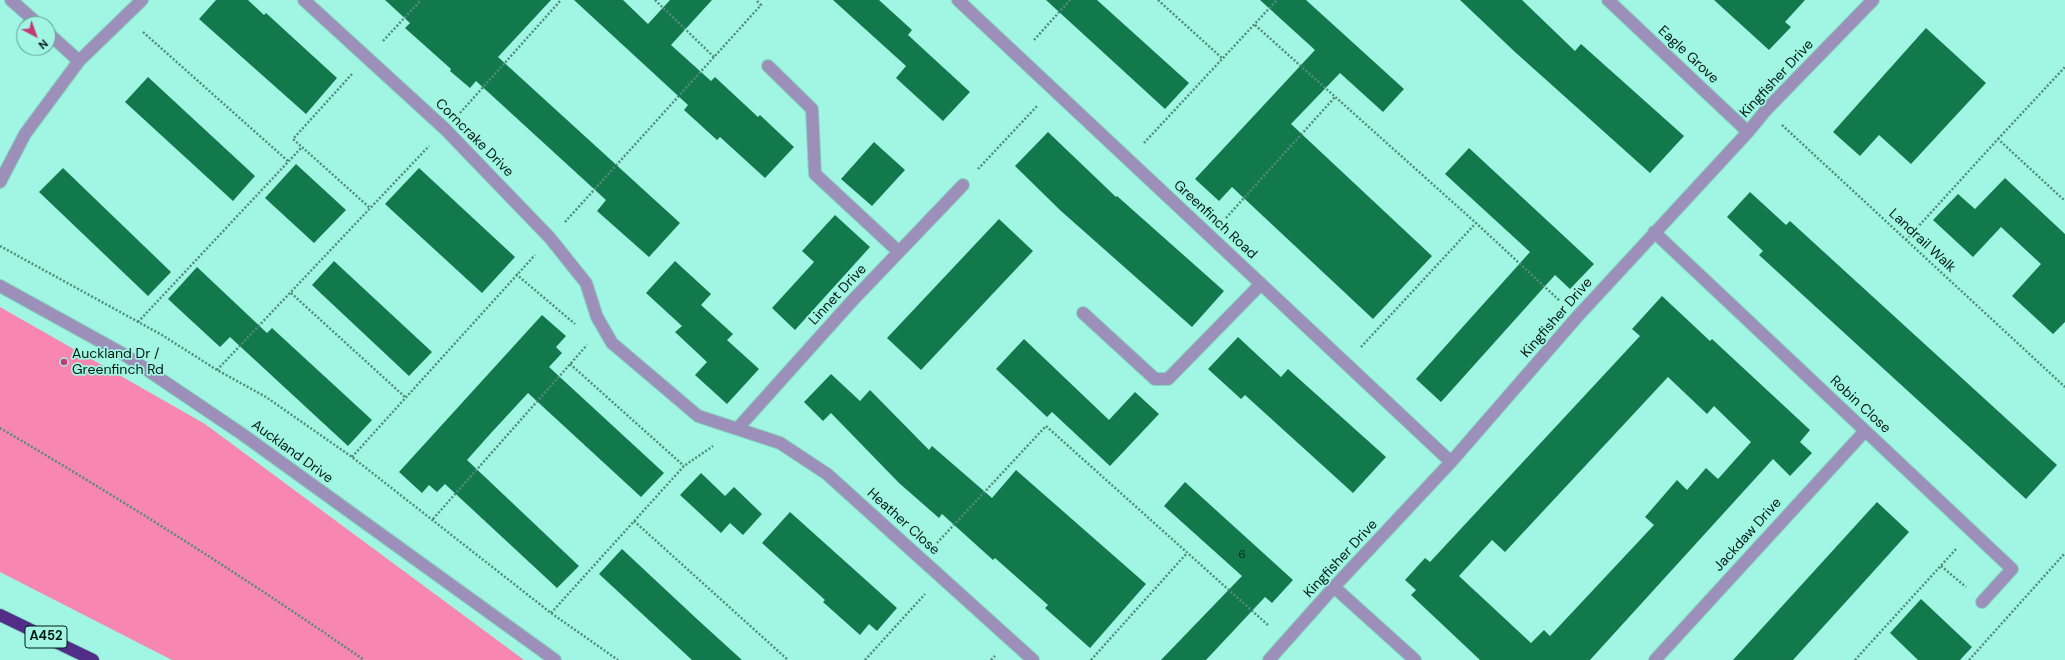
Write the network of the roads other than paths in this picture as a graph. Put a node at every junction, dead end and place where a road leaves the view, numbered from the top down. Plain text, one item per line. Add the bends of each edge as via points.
1 (11, 0) edge
2 (142, 0) edge
3 (304, 0) edge
4 (958, 0) edge
5 (1608, 0) edge
6 (1873, 0) edge
7 (29, 16) edge
8 (56, 40) edge
9 (79, 61) junction
10 (768, 66) dead end
11 (1748, 132) junction
12 (0, 182) edge
13 (963, 185) road end
14 (1654, 232) junction
15 (899, 252) junction
16 (1261, 284) junction
17 (0, 286) edge
18 (1083, 313) dead end
19 (597, 317) joint
20 (738, 428) junction
21 (1865, 431) junction
22 (1451, 462) junction
23 (1334, 587) junction
24 (1982, 602) dead end
25 (0, 615) edge
26 (93, 660) edge
27 (555, 660) edge
28 (1033, 660) edge
29 (1269, 660) edge
30 (1415, 660) edge
31 (1654, 660) edge

1 - 7 street
2 - 9 street
3 - 19 street, Corncrake Drive via 445,129 550,238 586,283
4 - 16 street, Greenfinch Road
5 - 11 street, Eagle Grove
6 - 11 street, Kingfisher Drive via 1766,110
8 - 9 street
9 - 12 street via 25,134
10 - 15 street via 812,109 815,174
11 - 14 street, Kingfisher Drive
13 - 15 street, Linnet Drive
14 - 21 street, Robin Close
14 - 22 street, Kingfisher Drive
15 - 20 street, Linnet Drive
16 - 18 street via 1168,379 1155,379
16 - 22 street, Greenfinch Road
17 - 27 street, Auckland Drive via 125,354 229,425
19 - 20 street, Heather Close via 612,343 698,416
20 - 28 street, Heather Close via 780,443 828,474
21 - 24 street, Robin Close via 2012,569
21 - 31 street, Jackdaw Drive
22 - 23 street, Kingfisher Drive
23 - 29 street, Kingfisher Drive
23 - 30 street
25 - 26 highway, A452

